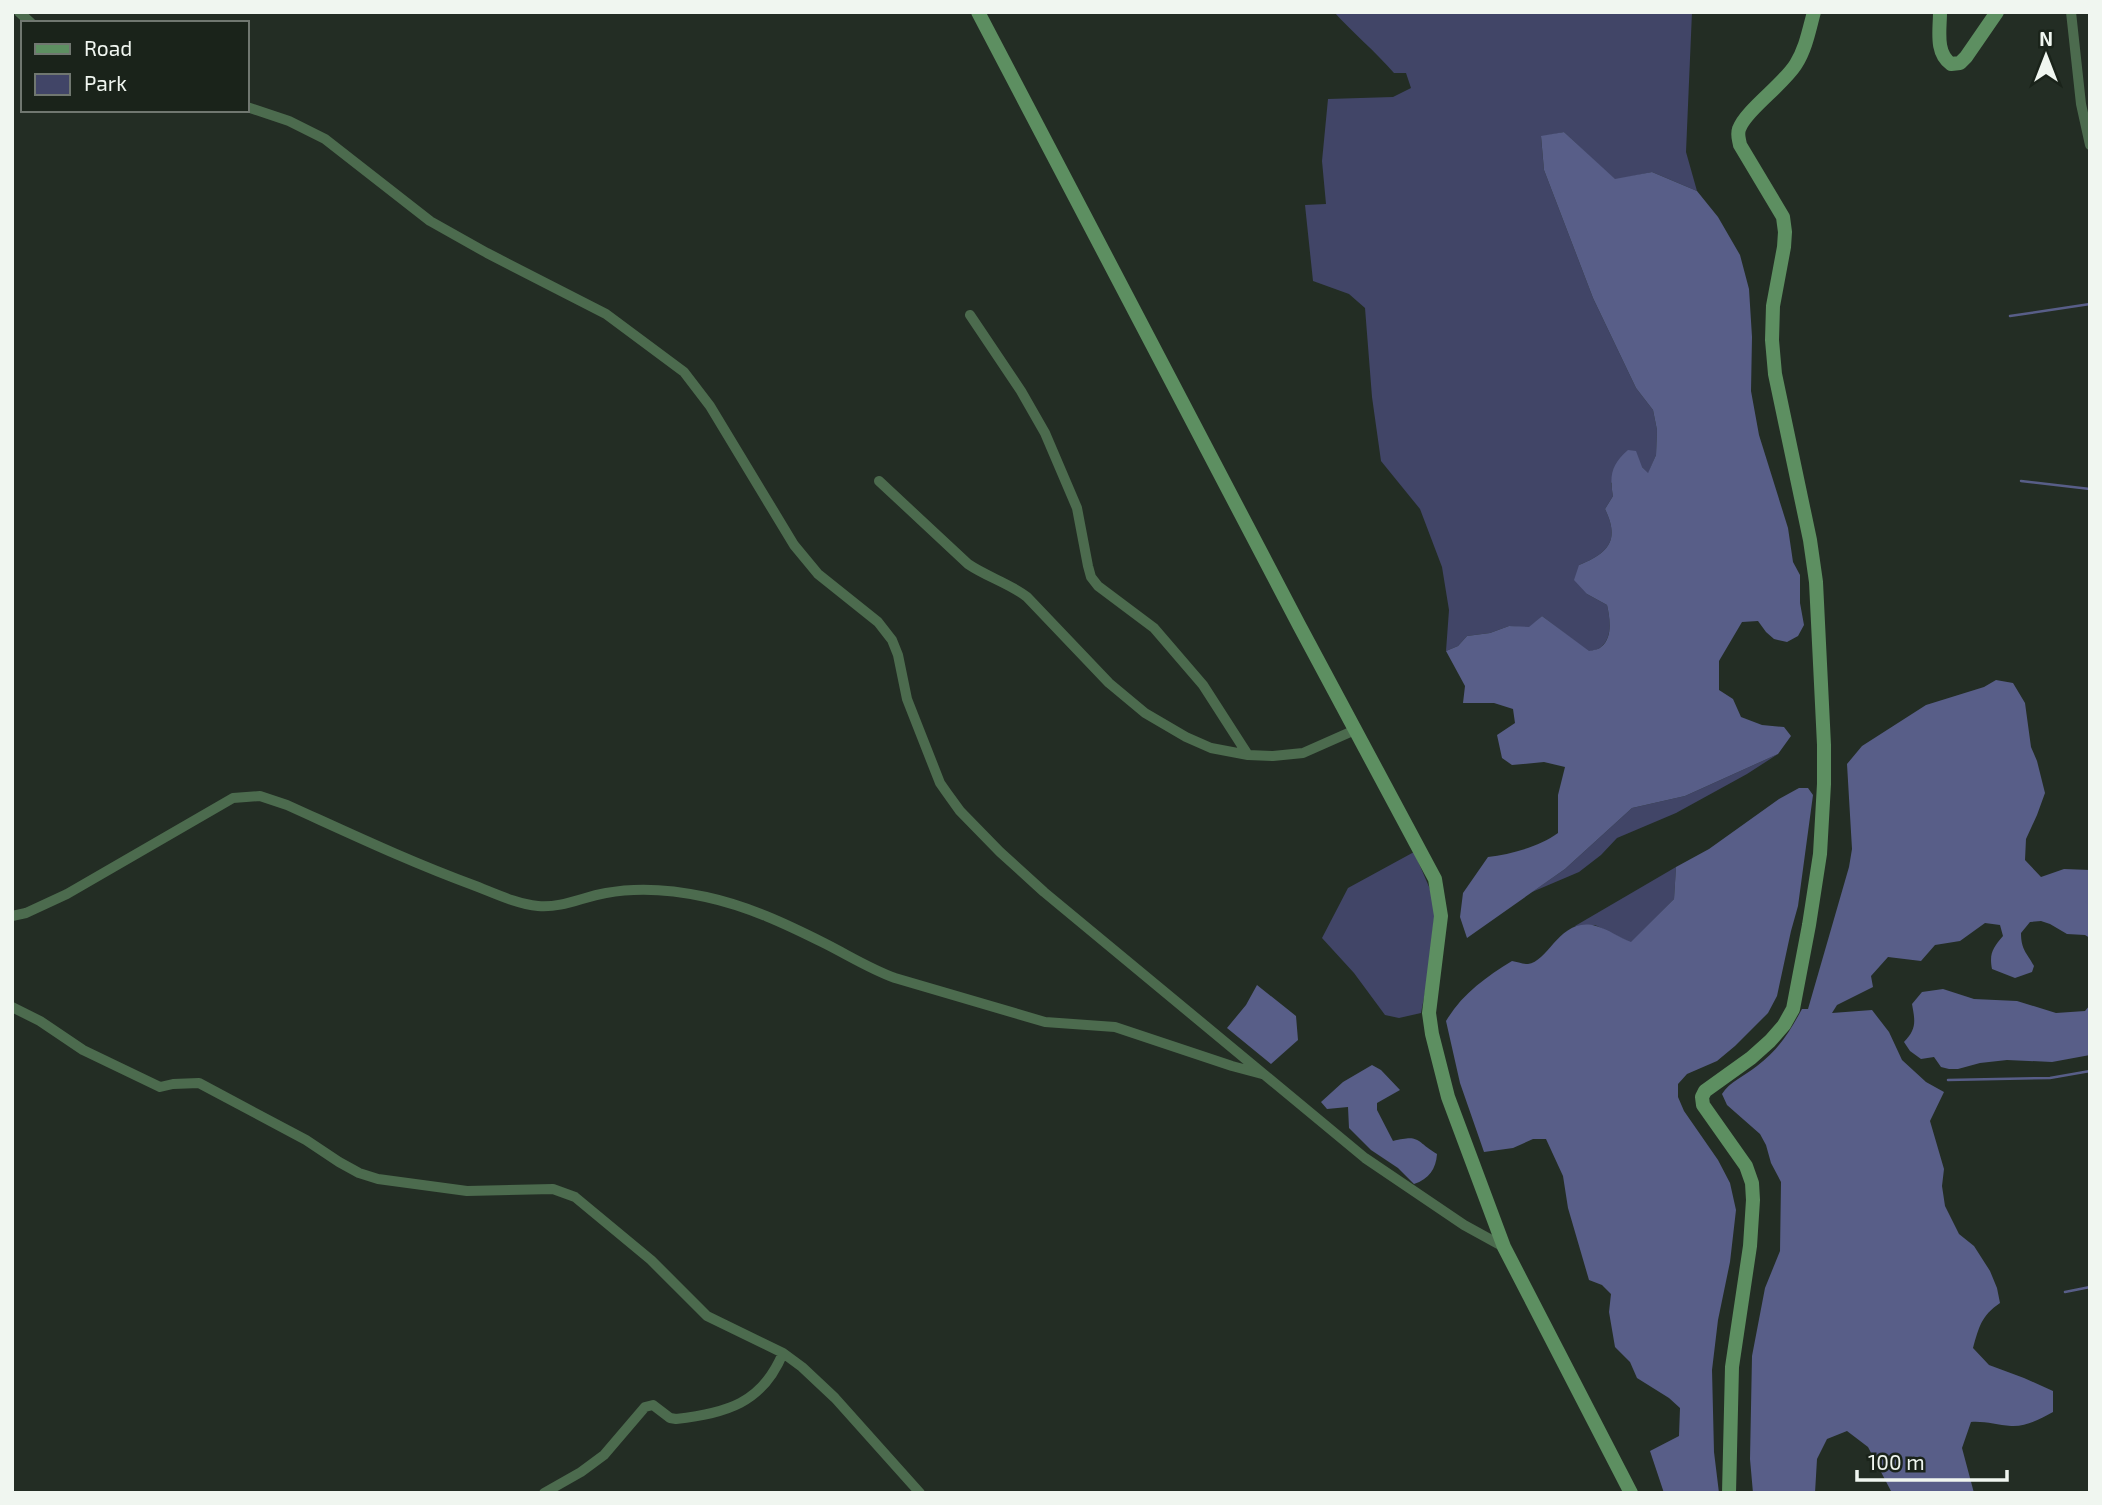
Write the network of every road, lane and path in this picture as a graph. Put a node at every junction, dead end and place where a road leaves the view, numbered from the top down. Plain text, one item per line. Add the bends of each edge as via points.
1 (978, 12) edge
2 (1814, 12) edge
3 (1940, 12) edge
4 (1997, 12) edge
5 (2071, 12) edge
6 (248, 107) edge
7 (2090, 145) edge
8 (970, 315) dead end
9 (879, 481) dead end
10 (1355, 730) junction
11 (1248, 755) junction
12 (12, 916) edge
13 (12, 1007) edge
14 (1265, 1075) junction
15 (1504, 1247) junction
16 (783, 1353) junction
17 (544, 1493) edge
18 (920, 1493) edge
19 (1631, 1493) edge
20 (1730, 1493) edge

1 - 10 main road
2 - 20 main road via 1799,60 1746,118 1738,134 1783,217 1785,232 1772,340 1816,582 1824,785 1820,854 1793,1009 1770,1041 1702,1097 1746,1166 1752,1184 1750,1246 1732,1367
3 - 4 main road via 1940,48 1943,59 1951,64 1966,57
5 - 7 street
6 - 14 street via 325,139 430,221 606,314 684,372 710,406 794,545 892,640 907,699 940,783 960,811 1044,892
8 - 11 street via 1045,433 1077,508 1091,576 1154,628 1203,685
9 - 11 street via 968,564 1027,597 1109,683 1145,713 1211,748
10 - 11 street via 1303,753
10 - 15 main road via 1435,879 1441,916 1429,1013 1432,1034 1448,1097
12 - 14 street via 67,894 233,798 260,796 512,900 551,906 630,890 706,897 757,911 895,978 1045,1022 1115,1027
13 - 16 street via 83,1050 160,1087 198,1083 222,1094 339,1162 378,1179 467,1191 553,1189 575,1197 651,1260 707,1315
14 - 15 street via 1366,1158
15 - 19 main road
16 - 17 street via 760,1389 724,1411 676,1419 653,1405 645,1407 604,1455
16 - 18 street via 835,1398

